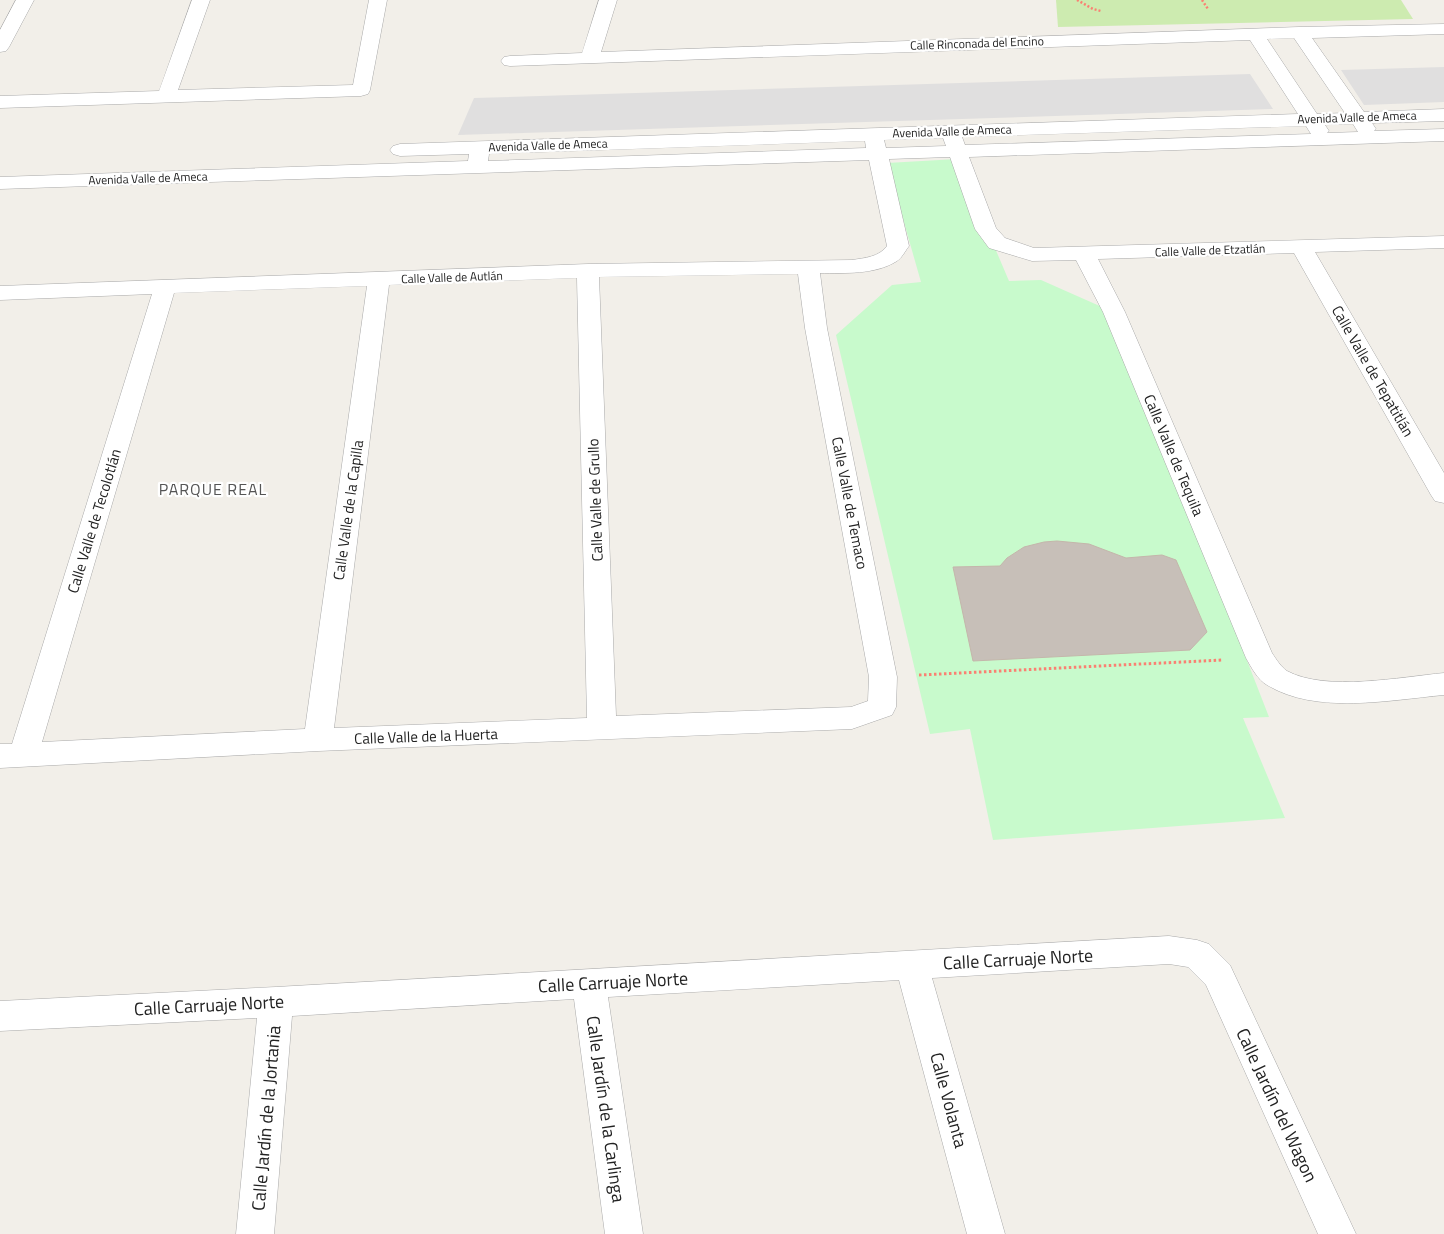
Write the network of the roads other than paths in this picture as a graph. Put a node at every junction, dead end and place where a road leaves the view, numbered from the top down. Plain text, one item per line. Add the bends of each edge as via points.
1 (25, 0) edge
2 (201, 0) edge
3 (378, 0) edge
4 (608, 0) edge
5 (1444, 29) edge
6 (1299, 32) junction
7 (1256, 34) junction
8 (0, 47) edge
9 (590, 57) junction
10 (510, 61) dead end
11 (167, 96) junction
12 (0, 102) edge
13 (1444, 115) edge
14 (1357, 117) junction
15 (1311, 119) junction
16 (950, 131) junction
17 (873, 134) junction
18 (1444, 135) edge
19 (1372, 137) junction
20 (1323, 138) junction
21 (481, 148) junction
22 (378, 151) dead end
23 (958, 151) junction
24 (876, 154) junction
25 (80, 162) dead end
26 (0, 165) edge
27 (476, 167) junction
28 (0, 183) edge
29 (1444, 242) edge
30 (1301, 247) junction
31 (1084, 254) junction
32 (808, 268) junction
33 (588, 271) junction
34 (379, 279) junction
35 (165, 287) junction
36 (0, 293) edge
37 (1444, 496) edge
38 (1444, 684) edge
39 (852, 718) joint
40 (602, 729) junction
41 (318, 740) junction
42 (11, 756) edge
43 (912, 965) junction
44 (1218, 975) joint
45 (589, 983) junction
46 (276, 1002) junction
47 (0, 1016) edge
48 (255, 1234) edge
49 (624, 1234) edge
50 (986, 1234) edge
51 (1337, 1234) edge

1 - 8 street
2 - 11 street
3 - 11 street via 361,90
4 - 9 street
5 - 6 street, Calle Rinconada del Encino
6 - 7 street, Calle Rinconada del Encino
6 - 14 street
7 - 9 street, Calle Rinconada del Encino
7 - 15 street
9 - 10 street, Calle Rinconada del Encino
11 - 12 street
13 - 14 street, Avenida Valle de Ameca
14 - 15 street, Avenida Valle de Ameca
14 - 19 street
15 - 16 street, Avenida Valle de Ameca
15 - 20 street
16 - 17 street, Avenida Valle de Ameca
16 - 23 street
17 - 21 street, Avenida Valle de Ameca
17 - 24 street
18 - 19 street, Avenida Valle de Ameca
19 - 20 street, Avenida Valle de Ameca
20 - 23 street, Avenida Valle de Ameca
21 - 22 street
21 - 27 street, Avenida Valle de Ameca
23 - 24 street, Avenida Valle de Ameca
23 - 31 street, Calle Valle de Etzatlán via 986,229 997,243 1032,254
24 - 27 street, Avenida Valle de Ameca
24 - 32 street, Calle Valle de Autlán via 898,246 892,256 878,262
25 - 26 street
27 - 28 street, Avenida Valle de Ameca
29 - 30 street, Calle Valle de Etzatlán
30 - 31 street, Calle Valle de Etzatlán
30 - 37 street, Calle Valle de Tepatitlán
31 - 38 street, Calle Valle de Tequila via 1114,312 1260,658 1275,678 1306,690 1346,692
32 - 33 street, Calle Valle de Autlán
32 - 39 street, Calle Valle de Temaco via 816,328 883,677 882,707
33 - 34 street, Calle Valle de Autlán
33 - 40 street, Calle Valle de Grullo
34 - 35 street, Calle Valle de Autlán
34 - 41 street, Calle Valle de la Capilla
35 - 36 street, Calle Valle de Autlán
35 - 42 street, Calle Valle de Tecolotlán
39 - 40 street, Calle Valle de la Huerta
40 - 41 street, Calle Valle de la Huerta
41 - 42 street, Calle Valle de la Huerta
43 - 44 street, Calle Carruaje Norte via 1169,950 1197,954
43 - 45 street, Calle Carruaje Norte
43 - 50 street, Calle Volanta
44 - 51 street, Calle Jardín del Wagon
45 - 46 street, Calle Carruaje Norte
45 - 49 street, Calle Jardín de la Carlinga
46 - 47 street, Calle Carruaje Norte
46 - 48 street, Calle Jardín de la Jortania

